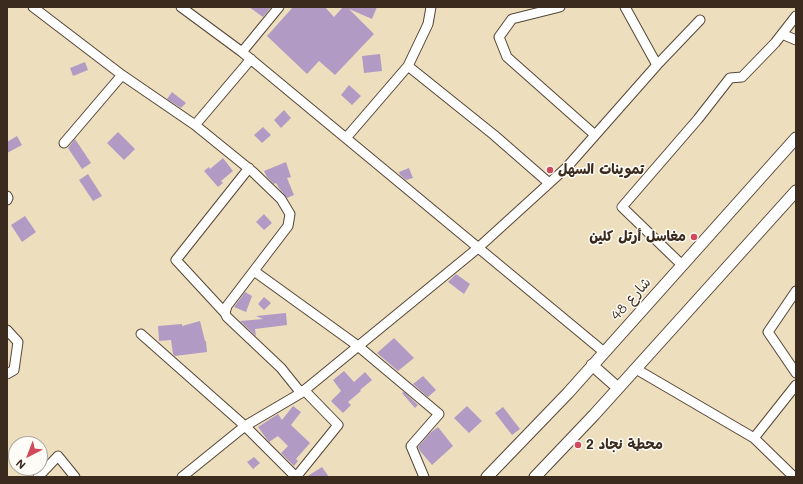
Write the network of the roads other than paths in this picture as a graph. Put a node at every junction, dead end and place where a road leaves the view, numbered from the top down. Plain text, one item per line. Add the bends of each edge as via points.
1 (33, 7) edge
2 (181, 7) edge
3 (279, 7) edge
4 (431, 7) edge
5 (560, 7) edge
6 (625, 7) edge
7 (796, 16) edge
8 (700, 20) dead end
9 (782, 34) junction
10 (796, 40) edge
11 (242, 52) junction
12 (251, 60) junction
13 (657, 65) junction
14 (408, 66) junction
15 (122, 75) junction
16 (195, 125) junction
17 (595, 135) junction
18 (346, 138) junction
19 (796, 138) edge
20 (64, 142) dead end
21 (249, 168) junction
22 (549, 183) junction
23 (796, 191) edge
24 (7, 196) edge
25 (7, 200) edge
26 (478, 248) junction
27 (682, 265) junction
28 (254, 271) junction
29 (796, 292) edge
30 (225, 313) junction
31 (7, 330) edge
32 (141, 334) dead end
33 (358, 346) junction
34 (604, 352) junction
35 (592, 365) junction
36 (636, 369) junction
37 (796, 373) edge
38 (7, 374) edge
39 (796, 385) edge
40 (618, 388) junction
41 (302, 392) junction
42 (245, 426) junction
43 (754, 438) junction
44 (38, 477) edge
45 (75, 477) edge
46 (182, 477) edge
47 (296, 477) edge
48 (424, 477) edge
49 (487, 477) edge
50 (535, 477) edge
51 (794, 477) edge

1 - 15 street
2 - 11 street
3 - 11 street
4 - 14 street via 428,24
5 - 17 street via 512,20 499,38 507,57
6 - 13 street
7 - 9 street
8 - 13 street
9 - 10 street
9 - 27 street via 742,77 730,78 622,207
11 - 12 street
12 - 16 street
12 - 18 street
13 - 17 street
14 - 18 street
14 - 22 street
15 - 16 street
15 - 20 street
16 - 21 street
17 - 22 street
18 - 26 street
19 - 27 main road, شارع 48
21 - 28 street via 281,199 290,214 288,226
21 - 30 street via 176,260
22 - 26 street
23 - 36 main road
24 - 25 street
26 - 33 street
26 - 34 street
27 - 34 main road, شارع 48
28 - 30 street via 227,306
28 - 33 street
29 - 37 street via 768,332
30 - 41 street
31 - 38 street via 18,342 14,370
32 - 42 street
33 - 41 street
33 - 48 street via 439,414 411,446
34 - 35 main road, شارع 48
35 - 40 main road
35 - 49 main road, شارع 48
36 - 40 main road
36 - 43 street
39 - 43 street
40 - 50 main road
41 - 42 street
41 - 47 street via 338,425
42 - 46 street
42 - 47 street
43 - 51 street
44 - 45 street via 58,456

